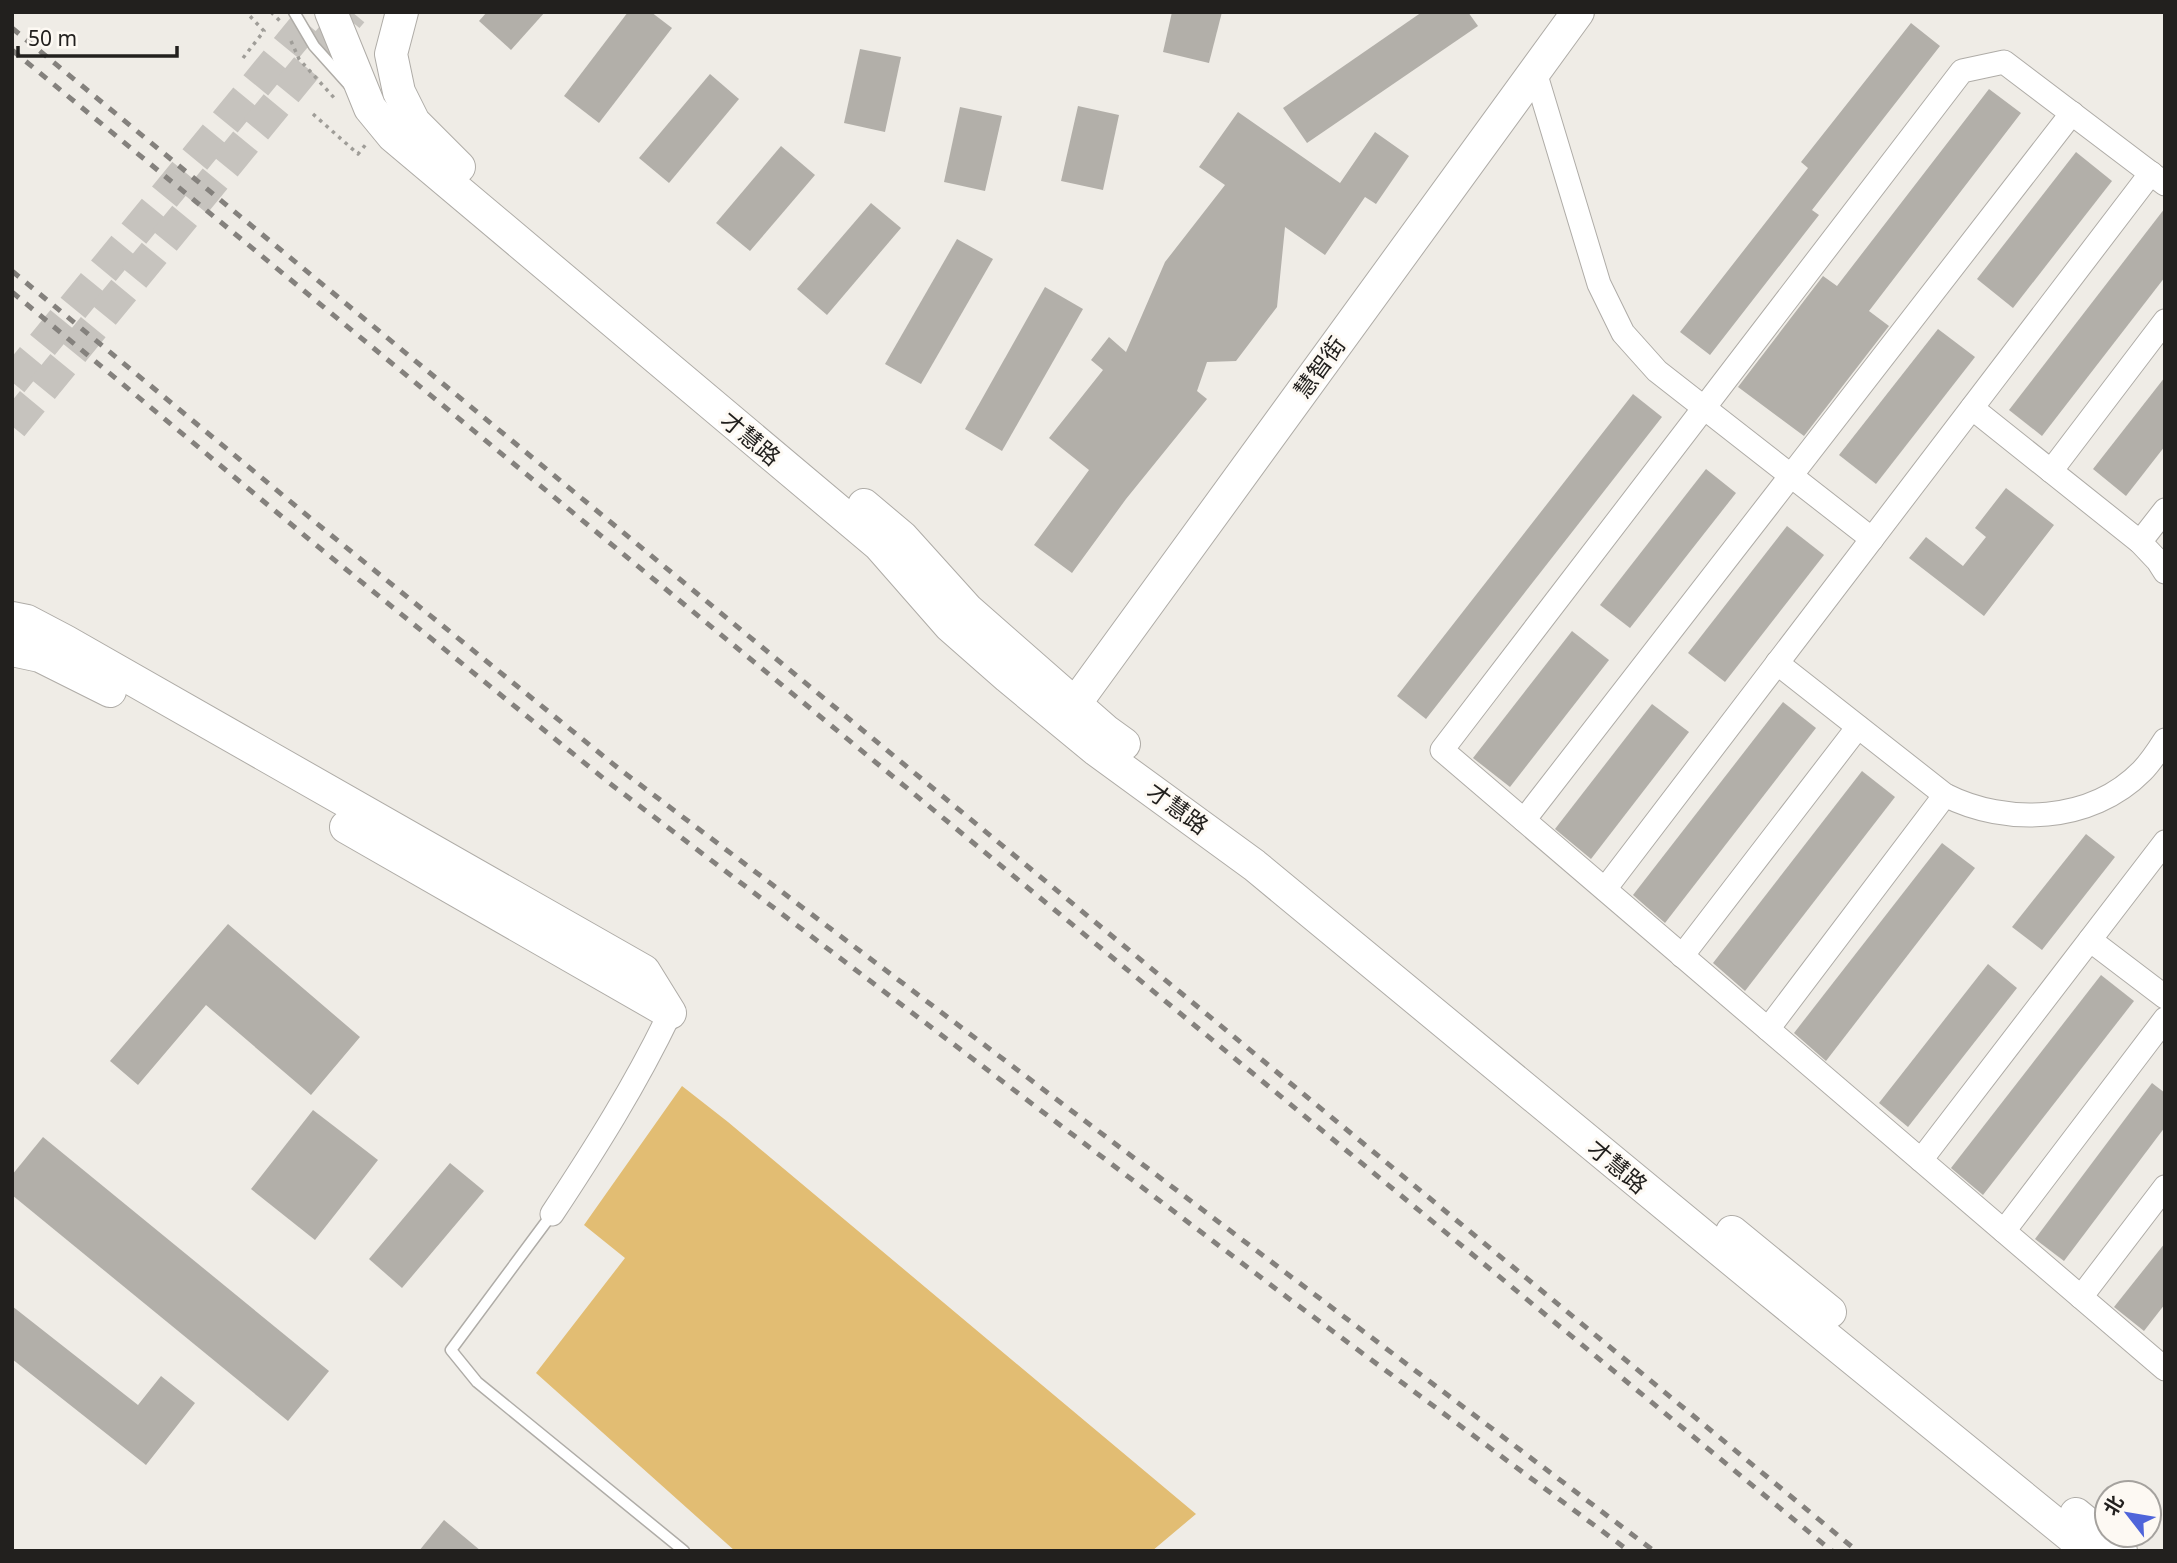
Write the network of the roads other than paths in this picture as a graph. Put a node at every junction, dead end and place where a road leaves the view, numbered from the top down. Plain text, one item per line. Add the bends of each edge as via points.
1 (294, 12) edge
2 (402, 12) edge
3 (1560, 12) edge
4 (1578, 12) edge
5 (331, 13) edge
6 (1535, 72) junction
7 (370, 108) junction
8 (2072, 113) junction
9 (2158, 178) edge
10 (2165, 321) edge
11 (1704, 408) junction
12 (1972, 408) junction
13 (2051, 471) junction
14 (1791, 476) junction
15 (2165, 510) edge
16 (1872, 539) junction
17 (2140, 542) junction
18 (2165, 572) edge
19 (17, 617) edge
20 (12, 650) edge
21 (1777, 663) junction
22 (1062, 707) junction
23 (1858, 727) junction
24 (2162, 751) edge
25 (1944, 795) junction
26 (1524, 820) junction
27 (2165, 842) edge
28 (1605, 889) junction
29 (2090, 940) junction
30 (1682, 956) junction
31 (2165, 997) edge
32 (670, 1013) junction
33 (2165, 1019) edge
34 (1768, 1029) junction
35 (1921, 1160) junction
36 (2165, 1187) edge
37 (552, 1214) joint
38 (2004, 1231) junction
39 (2081, 1297) junction
40 (2163, 1365) edge
41 (684, 1551) edge
42 (2089, 1551) edge
43 (2121, 1551) edge

1 - 7 lane via 314,46
2 - 22 street, 才慧路 via 391,54 399,92 414,122 447,157 902,537
3 - 22 street, 慧智街
4 - 6 street, 慧智街
5 - 7 street, 才慧路
6 - 11 street via 1610,311 1640,355
6 - 22 street, 慧智街
7 - 22 street, 才慧路 via 393,136 878,545 950,626
8 - 9 street
8 - 11 street via 2004,62 1962,71
8 - 14 street
9 - 12 street
10 - 13 street
11 - 14 street
11 - 26 street via 1443,750
12 - 13 street
12 - 16 street
13 - 17 street
14 - 16 street
14 - 26 street
15 - 17 street
16 - 21 street
17 - 18 street
19 - 32 street via 644,971
20 - 32 street via 40,656 115,694
21 - 23 street
21 - 28 street
22 - 42 street, 才慧路 via 1095,749 1254,865
22 - 43 street, 才慧路 via 1106,731 1277,857
23 - 25 street
23 - 30 street
24 - 25 street via 2120,788 2089,805 2056,814 1991,813
25 - 34 street
26 - 28 street
27 - 29 street
28 - 30 street
29 - 31 street
29 - 35 street
30 - 34 street
32 - 37 street via 606,1132
33 - 38 street
34 - 35 street
35 - 38 street
36 - 39 street
37 - 41 lane via 451,1350 477,1382
38 - 39 street
39 - 40 street

